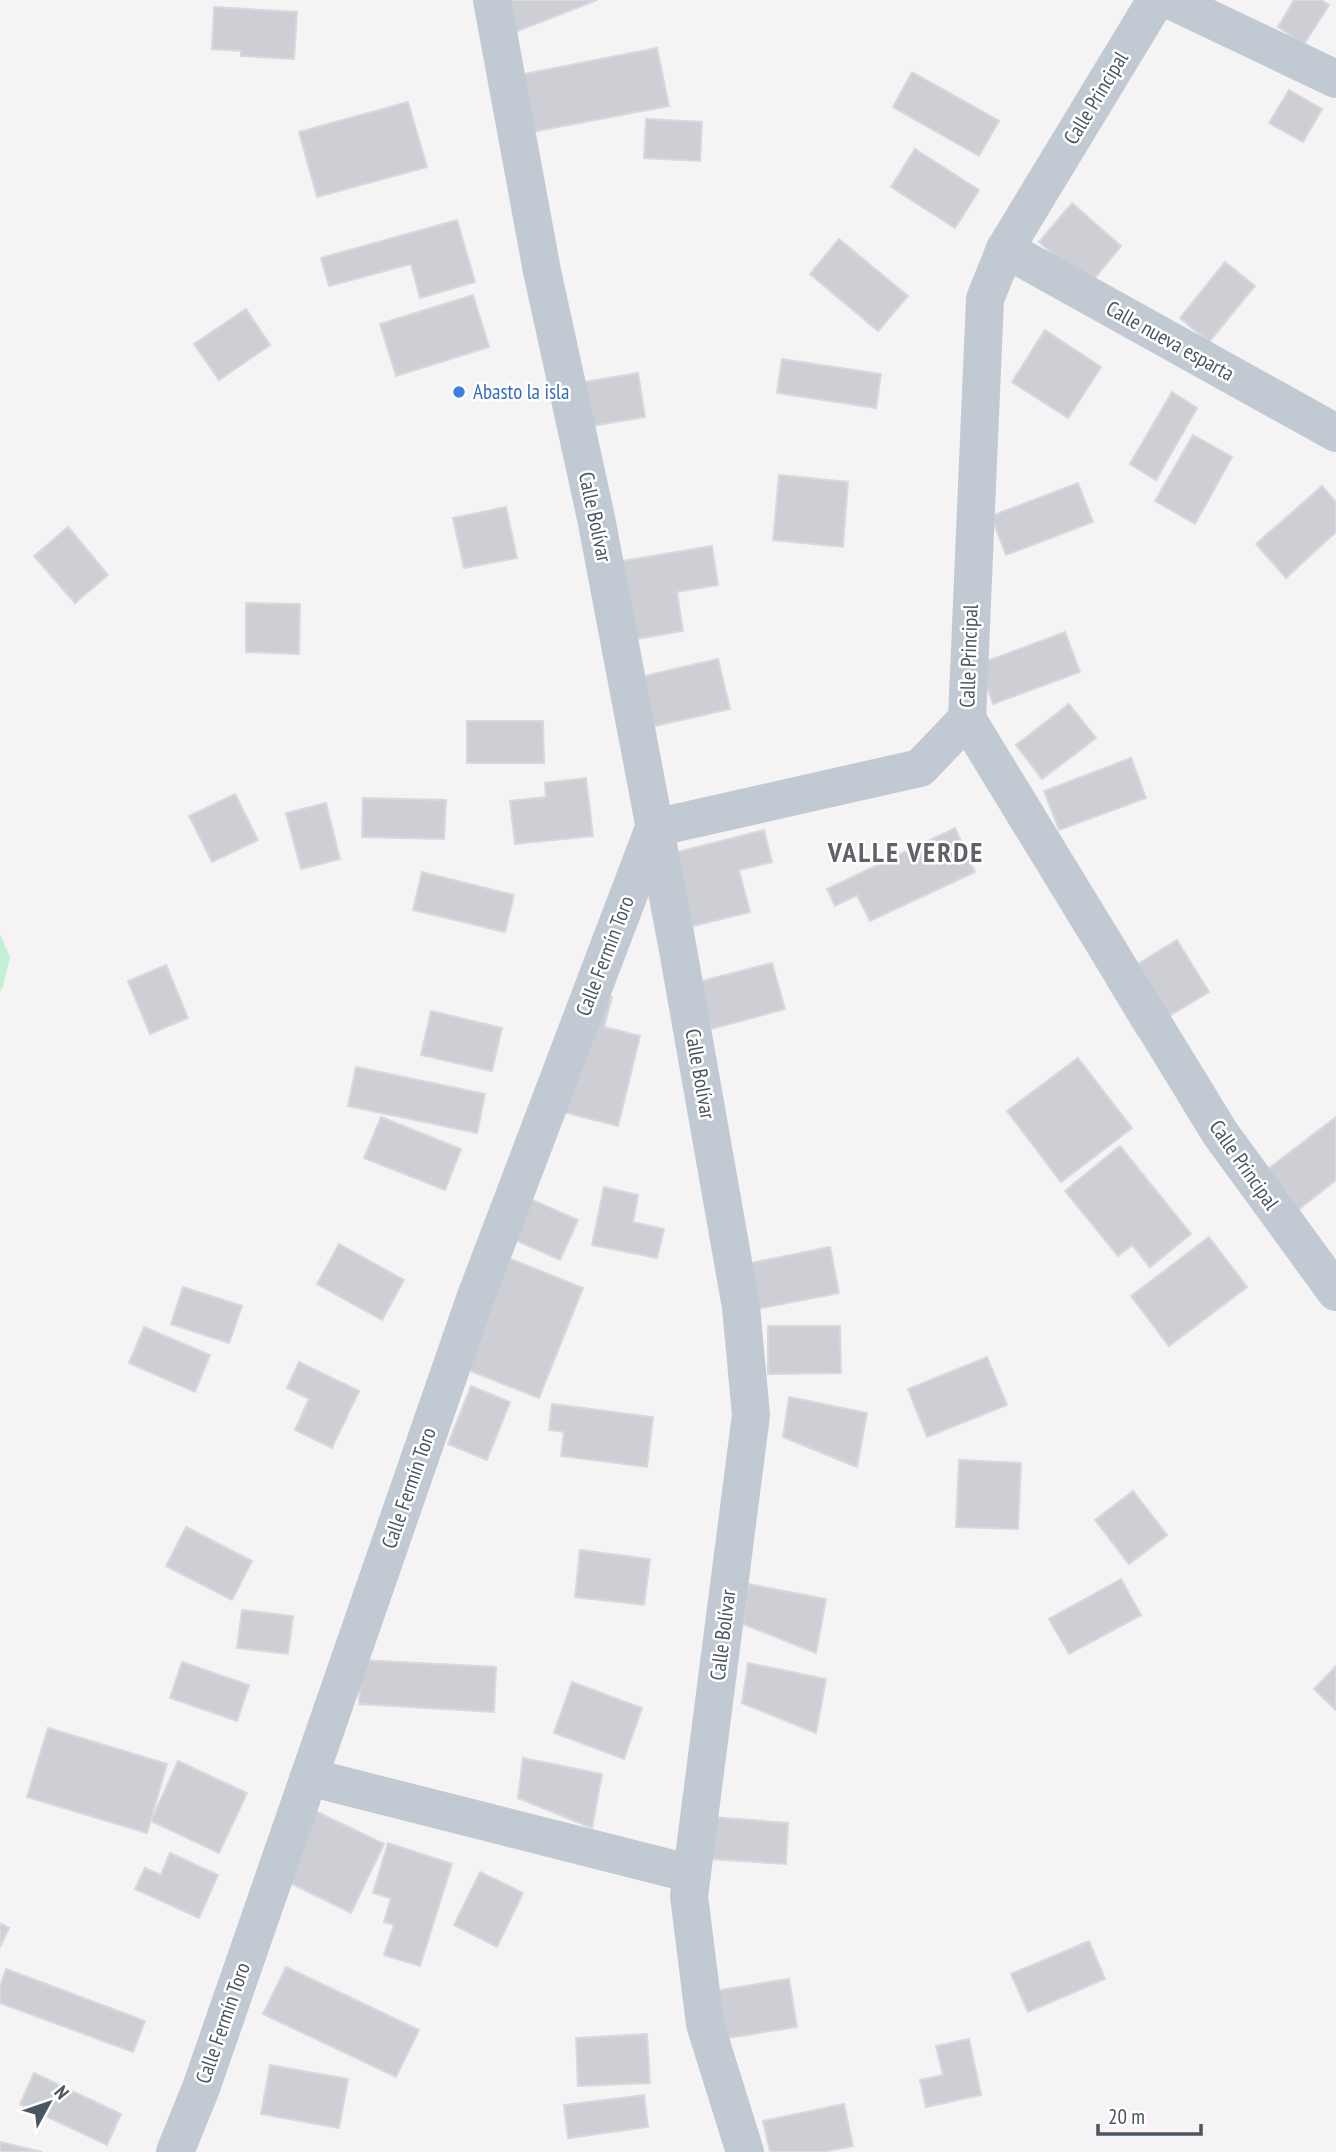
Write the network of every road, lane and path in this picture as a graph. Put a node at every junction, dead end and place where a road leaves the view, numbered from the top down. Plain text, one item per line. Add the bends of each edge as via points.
1 (492, 0) edge
2 (1156, 0) edge
3 (1170, 0) edge
4 (1336, 79) edge
5 (1005, 249) junction
6 (1336, 433) edge
7 (967, 719) junction
8 (654, 828) junction
9 (1336, 1292) edge
10 (309, 1777) junction
11 (692, 1874) junction
12 (174, 2152) edge
13 (745, 2152) edge

1 - 8 street, Calle Bolívar
2 - 5 street, Calle Principal
3 - 4 street
5 - 6 street, Calle nueva esparta
5 - 7 street, Calle Principal via 985,299
7 - 8 street via 920,768
7 - 9 street, Calle Principal via 1220,1133
8 - 10 street, Calle Fermín Toro via 475,1299
8 - 11 street, Calle Bolívar via 741,1307 751,1415
10 - 11 street
10 - 12 street, Calle Fermín Toro via 201,2088
11 - 13 street, Calle Bolívar via 689,1896 705,2024

